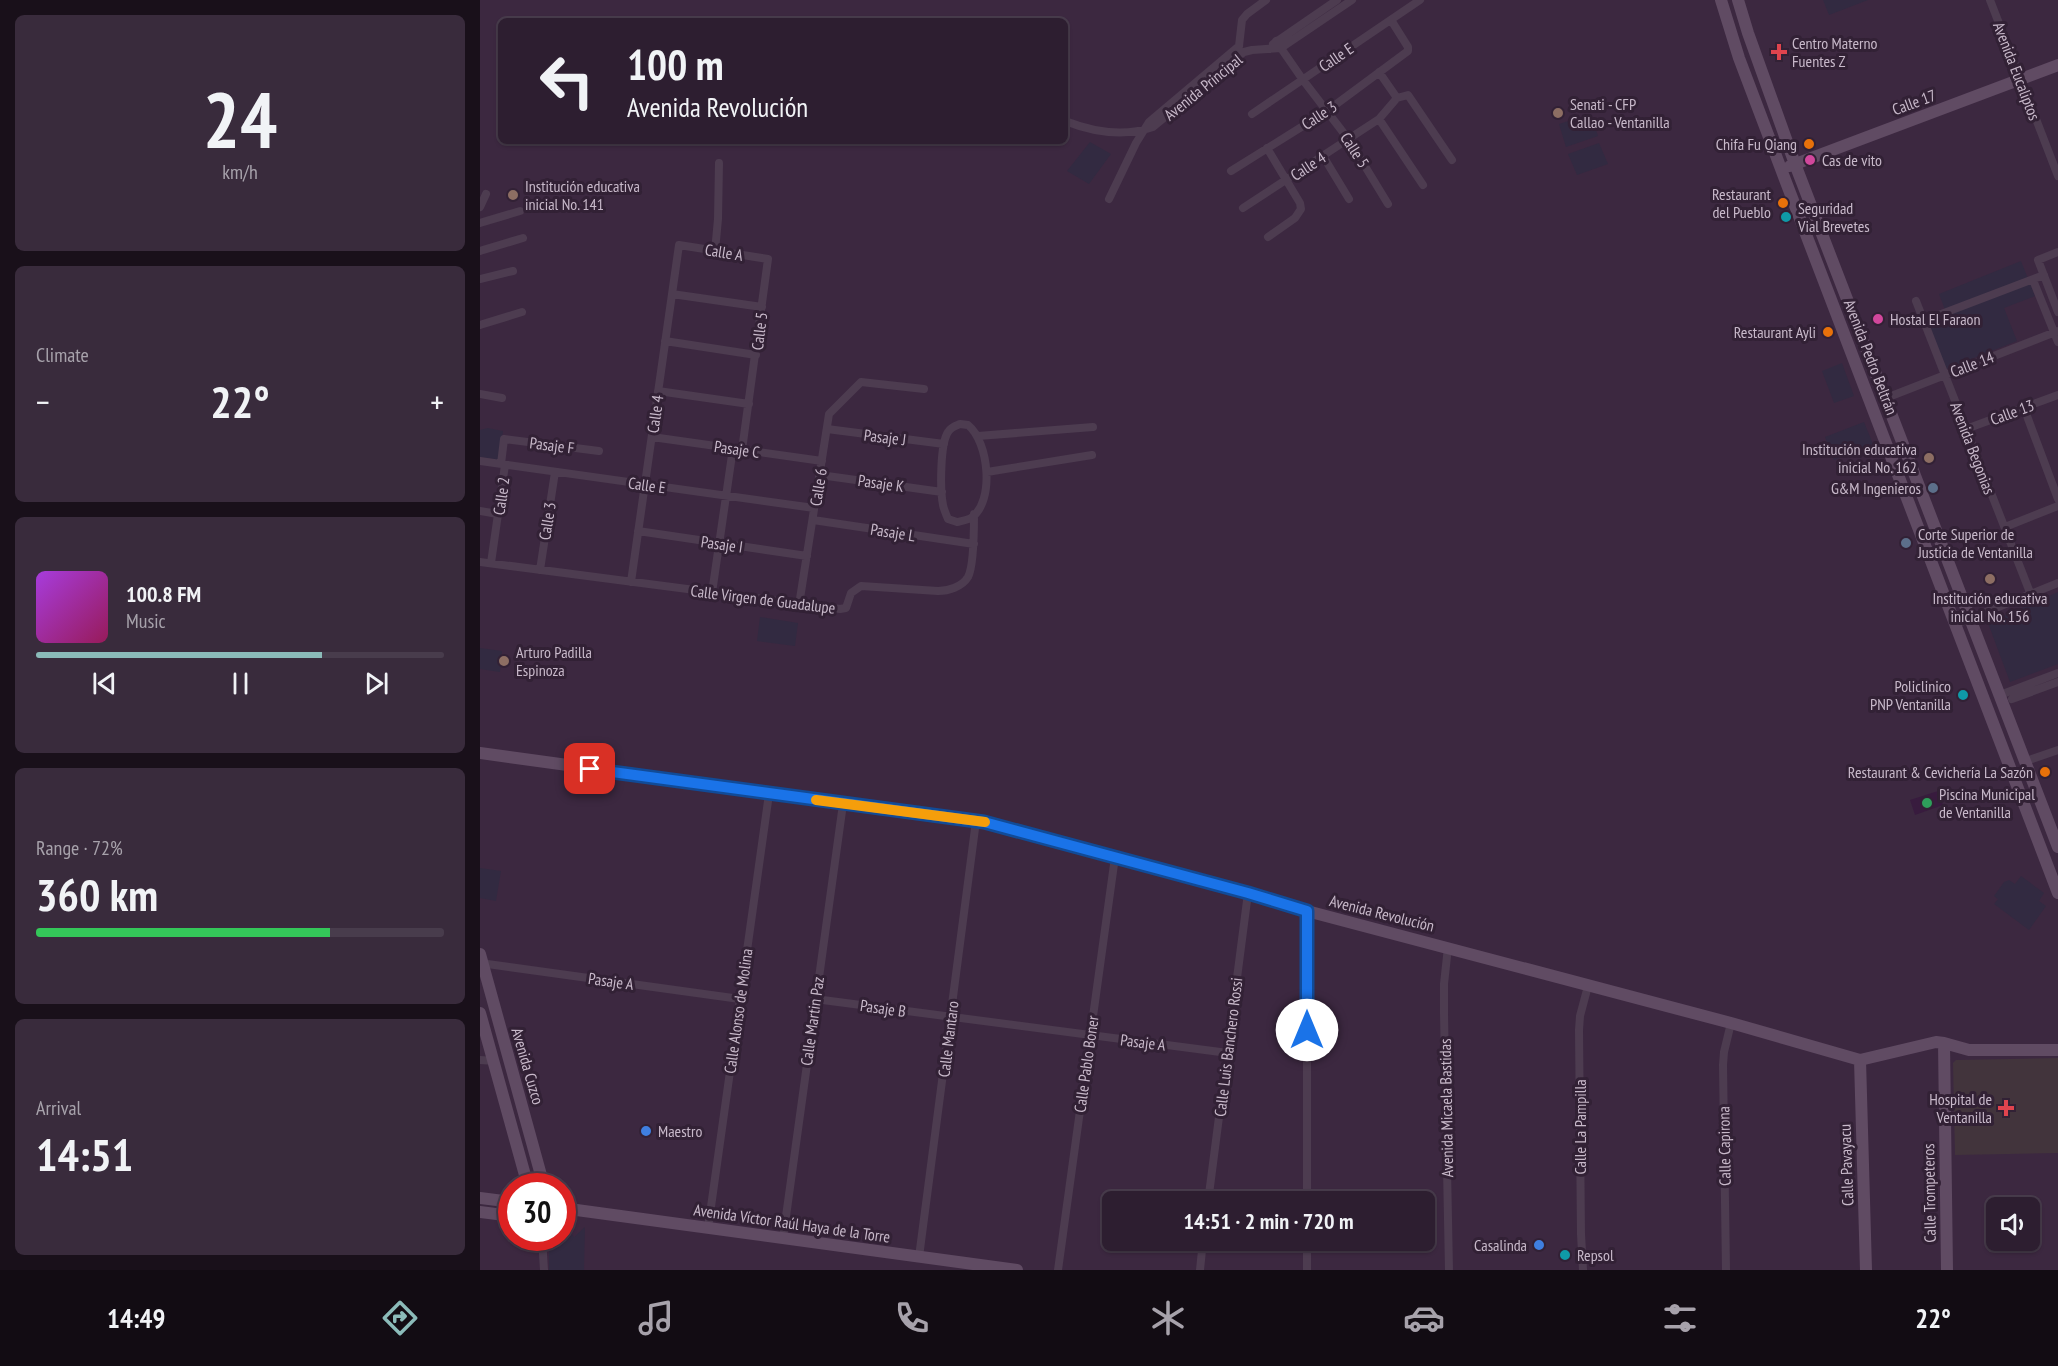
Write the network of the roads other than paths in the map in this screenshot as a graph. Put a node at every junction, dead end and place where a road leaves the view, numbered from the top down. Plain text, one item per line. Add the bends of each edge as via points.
1 (1266, 0) edge
2 (1337, 0) edge
3 (1352, 0) edge
4 (1420, 0) edge
5 (1721, 0) edge
6 (1738, 0) edge
7 (1990, 0) edge
8 (1391, 20) junction
9 (1279, 44) junction
10 (1242, 49) junction
11 (2058, 65) edge
12 (1379, 72) junction
13 (1303, 80) junction
14 (2021, 80) junction
15 (1397, 98) junction
16 (1328, 111) junction
17 (1252, 114) dead end
18 (1379, 119) junction
19 (1068, 122) edge
20 (1143, 131) junction
21 (1349, 140) junction
22 (1267, 148) junction
23 (1323, 156) junction
24 (1452, 160) dead end
25 (719, 163) dead end
26 (1796, 164) junction
27 (1781, 170) junction
28 (1231, 171) dead end
29 (2058, 176) edge
30 (1286, 180) junction
31 (1423, 185) dead end
32 (486, 194) dead end
33 (1109, 199) dead end
34 (1349, 199) dead end
35 (1388, 204) dead end
36 (480, 207) edge
37 (1243, 208) dead end
38 (520, 211) dead end
39 (480, 223) edge
40 (1268, 237) dead end
41 (523, 238) dead end
42 (679, 245) joint
43 (480, 251) edge
44 (715, 251) junction
45 (2058, 252) edge
46 (768, 259) joint
47 (513, 271) dead end
48 (2044, 275) junction
49 (480, 279) edge
50 (2033, 280) junction
51 (672, 294) junction
52 (1916, 300) dead end
53 (762, 307) junction
54 (522, 312) dead end
55 (2058, 312) edge
56 (1923, 321) junction
57 (480, 325) edge
58 (2056, 332) edge
59 (665, 341) junction
60 (2058, 342) edge
61 (756, 355) junction
62 (1945, 375) junction
63 (924, 389) dead end
64 (658, 391) junction
65 (480, 394) edge
66 (2058, 395) edge
67 (502, 398) dead end
68 (1886, 398) junction
69 (749, 404) junction
70 (2024, 408) junction
71 (1094, 427) dead end
72 (827, 429) junction
73 (1966, 429) junction
74 (978, 436) junction
75 (651, 437) junction
76 (504, 439) joint
77 (944, 444) junction
78 (738, 449) junction
79 (599, 451) dead end
80 (1092, 455) dead end
81 (480, 461) edge
82 (822, 461) junction
83 (503, 464) junction
84 (555, 472) junction
85 (987, 472) junction
86 (820, 475) junction
87 (645, 484) junction
88 (1922, 491) junction
89 (942, 492) junction
90 (726, 496) junction
91 (1906, 497) junction
92 (2058, 499) edge
93 (2058, 506) edge
94 (814, 508) junction
95 (480, 511) edge
96 (498, 514) junction
97 (974, 514) junction
98 (813, 520) junction
99 (2005, 527) junction
100 (638, 531) junction
101 (719, 543) junction
102 (974, 544) junction
103 (807, 556) junction
104 (480, 562) edge
105 (491, 563) junction
106 (540, 570) junction
107 (631, 582) junction
108 (2058, 584) edge
109 (712, 593) junction
110 (2031, 595) junction
111 (799, 605) junction
112 (1970, 618) junction
113 (1956, 624) junction
114 (2058, 673) edge
115 (2058, 682) edge
116 (2006, 697) junction
117 (2058, 750) edge
118 (480, 753) edge
119 (2026, 761) junction
120 (769, 794) junction
121 (843, 804) junction
122 (976, 821) junction
123 (2058, 847) edge
124 (1115, 857) junction
125 (1248, 893) junction
126 (2058, 893) edge
127 (1307, 911) junction
128 (1448, 947) junction
129 (481, 960) edge
130 (1588, 986) junction
131 (740, 999) junction
132 (815, 999) junction
133 (480, 1013) edge
134 (951, 1017) junction
135 (1731, 1023) junction
136 (1090, 1036) junction
137 (1944, 1043) junction
138 (2058, 1050) edge
139 (1227, 1053) junction
140 (480, 1060) edge
141 (1860, 1060) junction
142 (494, 1061) junction
143 (524, 1173) edge
144 (540, 1173) edge
145 (1209, 1191) edge
146 (1307, 1191) edge
147 (480, 1198) edge
148 (498, 1200) edge
149 (576, 1210) edge
150 (480, 1212) edge
151 (498, 1214) edge
152 (708, 1228) junction
153 (783, 1238) junction
154 (543, 1251) edge
155 (1202, 1251) edge
156 (1307, 1251) edge
157 (919, 1257) junction
158 (544, 1270) edge
159 (1017, 1270) edge
160 (1058, 1270) edge
161 (1200, 1270) edge
162 (1307, 1270) edge
163 (1449, 1270) edge
164 (1583, 1270) edge
165 (1726, 1270) edge
166 (1866, 1270) edge
167 (1947, 1270) edge

1 - 10 street via 1242,20
2 - 9 street
3 - 9 street
4 - 8 street, Calle E
5 - 27 street, Avenida Pedro Beltrán
6 - 26 street, Avenida Pedro Beltrán
7 - 14 street, Avenida Eucaliptos
8 - 12 street, Calle 3 via 1408,51
8 - 13 street, Calle E
9 - 10 street, Avenida Principal via 1265,49
9 - 13 street, Calle 5
10 - 20 street, Avenida Principal via 1149,122
10 - 20 street, Avenida Principal via 1153,128
11 - 14 street, Calle 17
12 - 15 street
12 - 16 street, Calle 3
13 - 16 street, Calle 5
13 - 17 street, Calle E
14 - 26 street, Calle 17
14 - 29 street, Avenida Eucaliptos
15 - 18 street, Calle 4
15 - 24 street via 1408,95
16 - 21 street, Calle 5
16 - 22 street, Calle 3
18 - 21 street, Calle 4
18 - 31 street
19 - 20 street, Avenida Principal via 1093,131
20 - 33 street
21 - 23 street, Calle 4
21 - 35 street, Calle 5
22 - 28 street, Calle 3
22 - 30 street
23 - 30 street, Calle 4
23 - 34 street
25 - 44 street
26 - 27 street, Calle 17
26 - 68 street, Avenida Pedro Beltrán
27 - 91 street, Avenida Pedro Beltrán
30 - 37 street, Calle 4
30 - 40 street via 1301,209
32 - 36 street
38 - 39 street
41 - 43 street
42 - 44 street, Calle A
42 - 51 street, Calle 4
44 - 46 street, Calle A
45 - 48 street via 2038,260
46 - 53 street, Calle 5
47 - 49 street
48 - 50 street
48 - 55 street
50 - 56 street
50 - 58 street
51 - 53 street
51 - 59 street, Calle 4
52 - 56 street, Avenida Begonias
53 - 61 street, Calle 5
54 - 57 street
56 - 62 street, Avenida Begonias
58 - 60 street
58 - 62 street, Calle 14
59 - 61 street
59 - 64 street, Calle 4
61 - 69 street, Calle 5
62 - 68 street, Calle 14
62 - 73 street, Avenida Begonias
63 - 72 street, Calle 6 via 861,382 830,413
64 - 69 street
64 - 75 street, Calle 4
65 - 67 street
66 - 70 street, Calle 13
68 - 88 street, Avenida Pedro Beltrán
69 - 78 street, Calle 5
70 - 73 street, Calle 13
70 - 92 street
71 - 74 street
72 - 77 street, Pasaje J
72 - 82 street, Calle 6
73 - 99 street, Avenida Begonias
74 - 77 street via 969,425 960,424 952,427
74 - 85 street
75 - 78 street, Pasaje C
75 - 87 street, Calle 4
76 - 79 street, Pasaje F
76 - 83 street, Calle 2
77 - 89 street
78 - 82 street, Pasaje C
78 - 90 street, Calle 5
80 - 85 street
81 - 83 street, Calle E
82 - 86 street, Calle 6
83 - 84 street, Calle E
83 - 96 street, Calle 2
84 - 87 street, Calle E
84 - 106 street, Calle 3
85 - 97 street via 985,492
86 - 89 street, Pasaje K
86 - 94 street, Calle 6
87 - 90 street, Calle E
87 - 100 street, Calle 4
88 - 91 street
88 - 112 street, Avenida Pedro Beltrán
89 - 97 street via 948,519 957,522
90 - 94 street, Calle E
90 - 101 street, Calle 5
91 - 113 street, Avenida Pedro Beltrán
93 - 99 street
94 - 98 street, Calle 6
95 - 96 street
96 - 105 street, Calle 2
97 - 102 street, Calle Virgen de Guadalupe
98 - 102 street, Pasaje L
98 - 103 street, Calle 6
99 - 110 street, Avenida Begonias
100 - 101 street, Pasaje I
100 - 107 street, Calle 4
101 - 103 street, Pasaje I
101 - 109 street, Calle 5
102 - 111 street, Calle Virgen de Guadalupe via 968,577 953,588 938,591 863,585 851,593 846,608
103 - 111 street, Calle 6
104 - 105 street, Calle Virgen de Guadalupe
105 - 106 street, Calle Virgen de Guadalupe
106 - 107 street, Calle Virgen de Guadalupe
107 - 109 street, Calle Virgen de Guadalupe
108 - 110 street
109 - 111 street, Calle Virgen de Guadalupe
110 - 112 street
112 - 113 street
112 - 116 street, Avenida Pedro Beltrán
113 - 126 street, Avenida Pedro Beltrán
114 - 116 street
115 - 116 street
116 - 119 street, Avenida Pedro Beltrán
117 - 119 street
118 - 120 street, Avenida Revolución
119 - 123 street, Avenida Pedro Beltrán
120 - 121 street, Avenida Revolución
120 - 131 street, Calle Alonso de Molina
121 - 122 street, Avenida Revolución
121 - 132 street, Calle Martin Paz
122 - 124 street, Avenida Revolución
122 - 134 street, Calle Mantaro
124 - 125 street, Avenida Revolución
124 - 136 street, Calle Pablo Boner
125 - 127 street, Avenida Revolución
125 - 139 street, Calle Luis Banchero Rossi
127 - 128 street, Avenida Revolución
127 - 146 street
128 - 130 street, Avenida Revolución
128 - 163 street, Avenida Micaela Bastidas via 1444,1014
129 - 131 street, Pasaje A
129 - 144 street, Avenida Cuzco
130 - 135 street, Avenida Revolución
130 - 164 street, Calle La Pampilla via 1579,1030
131 - 152 street, Calle Alonso de Molina
132 - 134 street, Pasaje B
132 - 153 street, Calle Martin Paz
133 - 142 street, Avenida Cuzco
134 - 136 street, Pasaje A
134 - 157 street, Calle Mantaro
135 - 141 street, Avenida Revolución
135 - 165 street, Calle Capirona via 1723,1065
136 - 139 street, Pasaje A
136 - 160 street, Calle Pablo Boner
137 - 138 street, Avenida Revolución via 1969,1050
137 - 141 street, Avenida Revolución
137 - 167 street, Calle Trompeteros
139 - 145 street, Calle Luis Banchero Rossi
140 - 142 street
141 - 166 street, Calle Pavayacu
142 - 143 street, Avenida Cuzco
147 - 148 street
149 - 152 street, Avenida Víctor Raúl Haya de la Torre
150 - 151 street
152 - 153 street, Avenida Víctor Raúl Haya de la Torre
153 - 157 street, Avenida Víctor Raúl Haya de la Torre
154 - 158 street
155 - 161 street
156 - 162 street
157 - 159 street, Avenida Víctor Raúl Haya de la Torre

